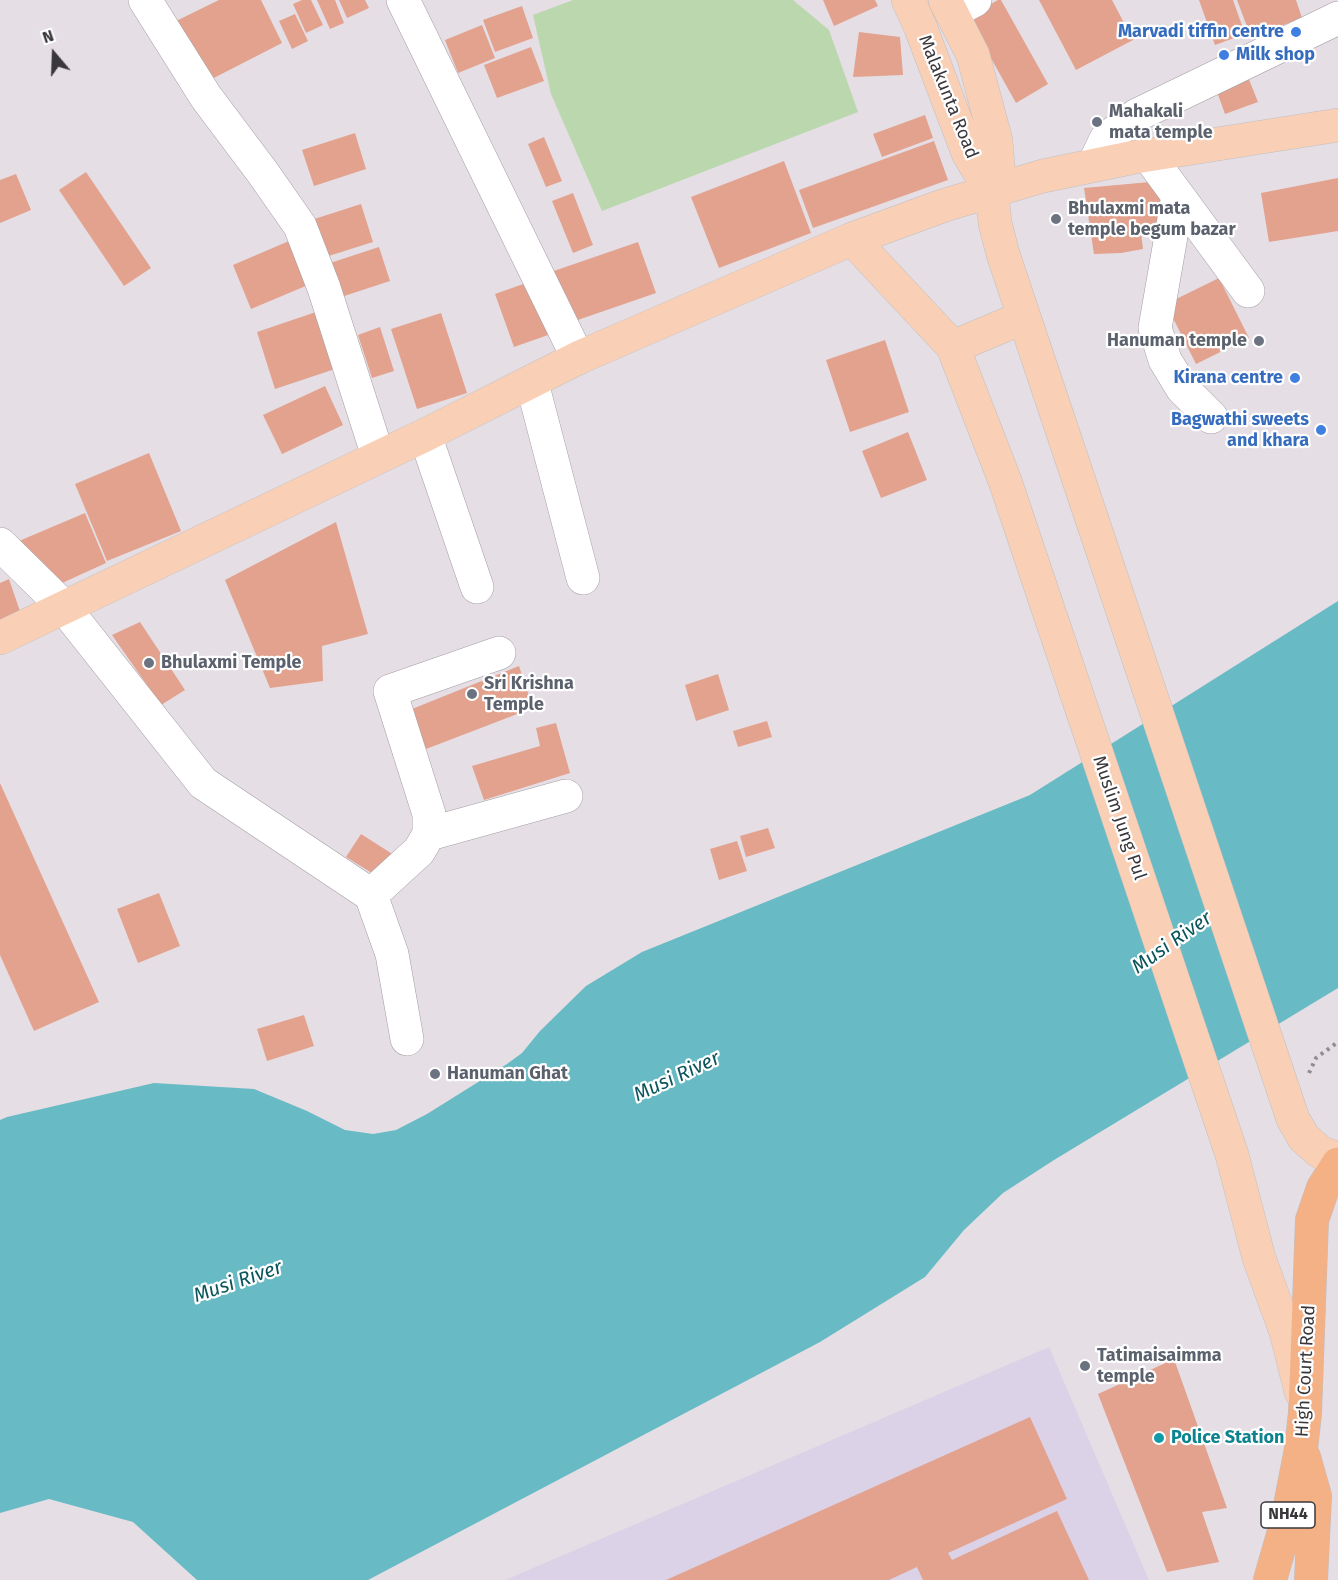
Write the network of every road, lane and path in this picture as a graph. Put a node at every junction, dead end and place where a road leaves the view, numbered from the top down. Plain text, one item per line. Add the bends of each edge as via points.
1 (145, 0) edge
2 (403, 0) edge
3 (908, 0) edge
4 (957, 4) edge
5 (1338, 18) edge
6 (1338, 125) edge
7 (1148, 155) junction
8 (1094, 164) junction
9 (992, 193) junction
10 (1178, 196) junction
11 (852, 240) junction
12 (1248, 291) dead end
13 (1024, 317) junction
14 (953, 347) junction
15 (578, 358) junction
16 (532, 382) junction
17 (1211, 417) dead end
18 (425, 435) junction
19 (378, 456) junction
20 (0, 544) edge
21 (583, 578) dead end
22 (477, 587) dead end
23 (63, 606) junction
24 (0, 638) edge
25 (499, 653) dead end
26 (566, 796) dead end
27 (429, 834) junction
28 (371, 895) junction
29 (407, 1039) dead end
30 (1338, 1042) edge
31 (1307, 1078) dead end
32 (1338, 1159) edge
33 (1338, 1164) edge
34 (1305, 1413) junction
35 (1301, 1449) junction
36 (1270, 1580) edge
37 (1311, 1580) edge

1 - 19 street via 206,97 300,226
2 - 15 street
3 - 9 main road, Malakunta Road via 968,153
4 - 9 main road via 996,141 998,166
5 - 8 street via 1137,115 1106,140
6 - 7 main road
7 - 8 main road
7 - 10 street
8 - 9 main road
9 - 11 main road via 945,205
9 - 13 main road via 995,223
10 - 12 street
10 - 17 street via 1155,328 1165,360 1182,388
11 - 14 main road
11 - 15 main road
13 - 14 main road
13 - 32 main road via 1293,1119 1304,1138 1320,1152
14 - 34 main road, Muslim Jung Pul via 1005,481 1232,1155 1259,1258 1291,1349
15 - 16 main road
16 - 18 main road
16 - 21 street
18 - 19 main road
18 - 22 street
19 - 23 main road
20 - 23 street
23 - 24 main road
23 - 28 street via 203,783
25 - 27 street via 390,691 429,814
26 - 27 street
27 - 28 street via 419,851
28 - 29 street via 392,954
30 - 31 path via 1316,1058
33 - 34 highway, High Court Road / NH44 via 1323,1188 1312,1220
34 - 35 highway, High Court Road / NH44
35 - 36 highway, High Court Road / NH44
35 - 37 highway via 1315,1496

